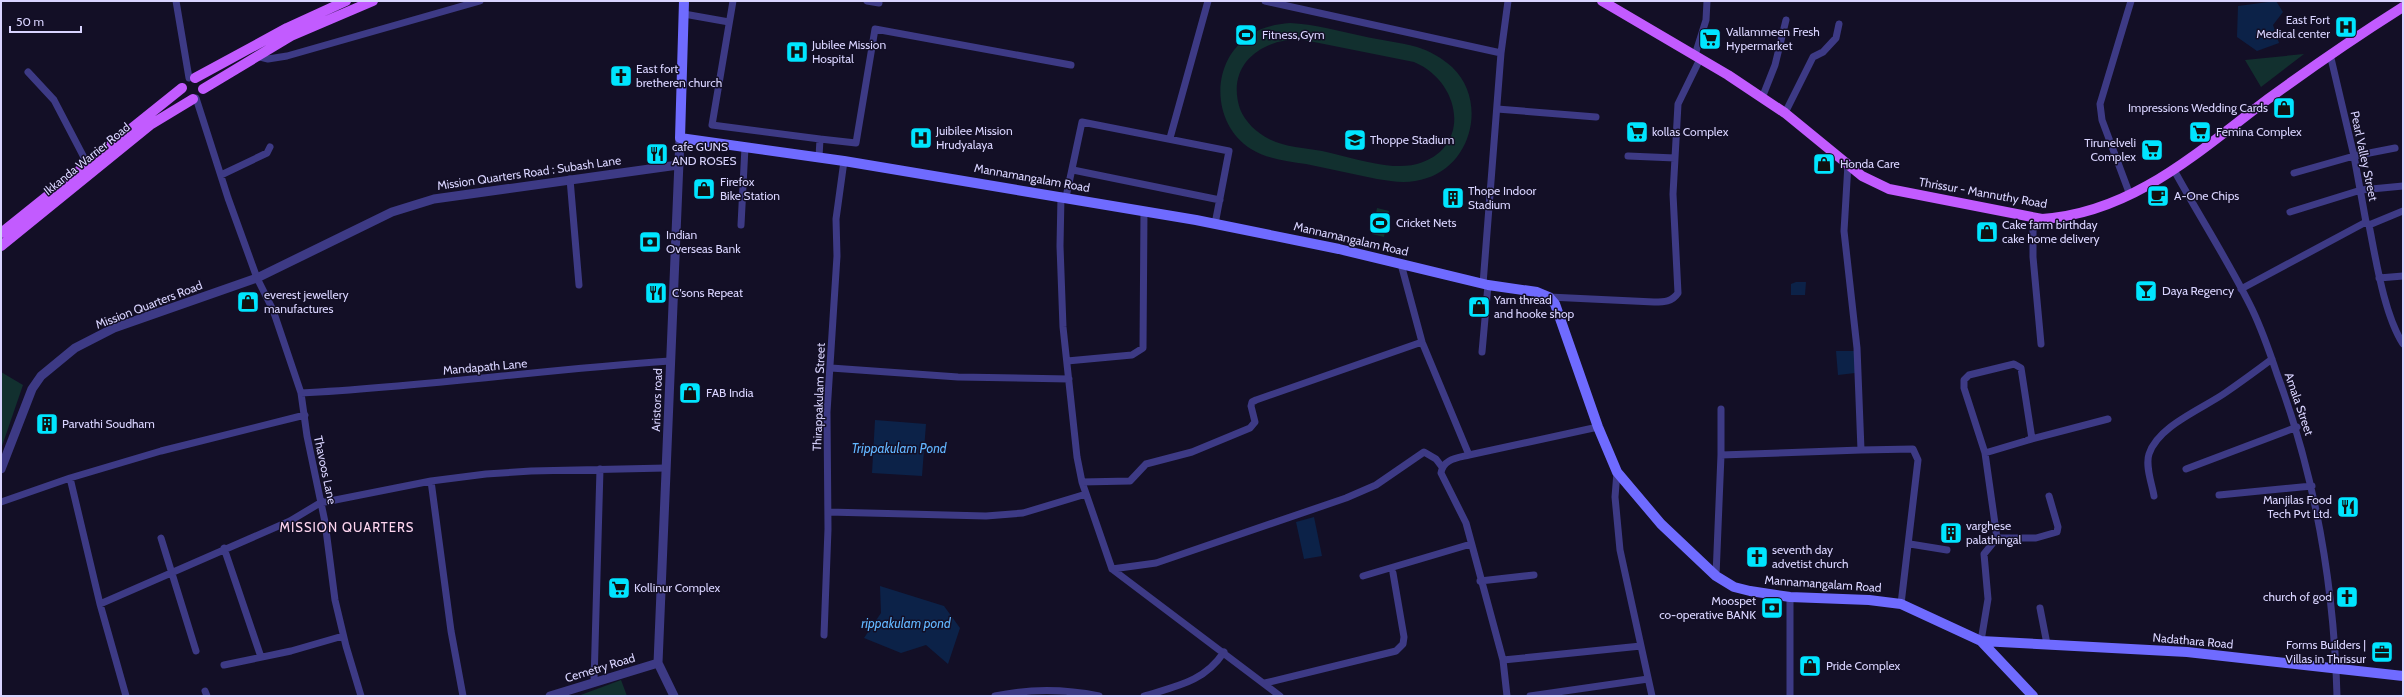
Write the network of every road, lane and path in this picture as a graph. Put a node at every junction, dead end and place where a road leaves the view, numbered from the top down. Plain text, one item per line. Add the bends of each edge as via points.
1 (176, 1) edge
2 (346, 1) edge
3 (373, 1) edge
4 (480, 1) edge
5 (684, 1) edge
6 (733, 1) edge
7 (867, 1) edge
8 (1208, 1) edge
9 (1265, 1) edge
10 (1508, 1) edge
11 (1602, 1) edge
12 (1707, 1) edge
13 (2131, 1) edge
14 (879, 3) dead end
15 (2403, 7) edge
16 (684, 14) junction
17 (1786, 20) dead end
18 (729, 22) junction
19 (1839, 24) dead end
20 (1501, 53) junction
21 (2330, 54) junction
22 (256, 56) junction
23 (1697, 57) junction
24 (1071, 65) dead end
25 (28, 72) dead end
26 (192, 78) junction
27 (182, 88) junction
28 (203, 89) junction
29 (194, 98) junction
30 (1762, 98) junction
31 (1497, 109) junction
32 (1785, 113) junction
33 (1596, 117) dead end
34 (680, 138) junction
35 (1170, 138) junction
36 (820, 139) junction
37 (270, 147) dead end
38 (745, 147) junction
39 (2395, 148) dead end
40 (1628, 156) dead end
41 (2354, 156) junction
42 (819, 158) junction
43 (1675, 158) junction
44 (844, 161) junction
45 (1848, 164) junction
46 (678, 165) junction
47 (89, 168) junction
48 (1073, 170) junction
49 (2174, 170) junction
50 (2294, 174) dead end
51 (221, 175) junction
52 (570, 179) junction
53 (2403, 186) edge
54 (2360, 190) junction
55 (2130, 195) junction
56 (1064, 197) junction
57 (1220, 200) junction
58 (1144, 211) junction
59 (2403, 211) edge
60 (2290, 212) dead end
61 (2033, 218) junction
62 (2367, 223) junction
63 (1215, 224) junction
64 (741, 225) dead end
65 (1, 233) edge
66 (1, 246) edge
67 (1401, 264) junction
68 (2403, 276) edge
69 (257, 278) junction
70 (2379, 278) junction
71 (578, 285) dead end
72 (1486, 285) junction
73 (2241, 288) junction
74 (1549, 297) junction
75 (1422, 342) junction
76 (2041, 344) dead end
77 (2403, 344) edge
78 (1482, 352) dead end
79 (2272, 359) junction
80 (670, 361) junction
81 (1067, 362) junction
82 (831, 368) junction
83 (1069, 379) junction
84 (301, 393) junction
85 (1722, 409) dead end
86 (305, 415) junction
87 (2108, 419) dead end
88 (1598, 428) junction
89 (2297, 428) junction
90 (2023, 442) junction
91 (1861, 450) junction
92 (1985, 453) junction
93 (1469, 455) junction
94 (1722, 455) junction
95 (2, 466) edge
96 (1442, 467) junction
97 (666, 468) junction
98 (600, 469) junction
99 (2186, 469) dead end
100 (1617, 472) junction
101 (70, 478) junction
102 (431, 481) junction
103 (1082, 482) junction
104 (2312, 486) junction
105 (1086, 494) junction
106 (2219, 495) dead end
107 (2049, 496) dead end
108 (2154, 496) dead end
109 (1, 502) edge
110 (320, 503) junction
111 (828, 512) junction
112 (161, 538) dead end
113 (1997, 538) junction
114 (1471, 544) junction
115 (1910, 544) junction
116 (224, 548) junction
117 (1947, 550) dead end
118 (1112, 569) junction
119 (173, 571) junction
120 (1393, 573) dead end
121 (1534, 575) dead end
122 (1363, 576) dead end
123 (1716, 576) junction
124 (1480, 581) junction
125 (1790, 597) junction
126 (100, 604) junction
127 (1901, 604) junction
128 (2040, 608) dead end
129 (824, 635) dead end
130 (343, 636) junction
131 (1981, 641) junction
132 (2048, 644) junction
133 (1641, 646) junction
134 (196, 651) dead end
135 (1224, 652) junction
136 (261, 657) junction
137 (1503, 660) junction
138 (658, 663) junction
139 (224, 665) dead end
140 (2336, 668) junction
141 (2403, 676) edge
142 (1648, 679) junction
143 (594, 682) junction
144 (1265, 683) junction
145 (1168, 692) edge
146 (126, 696) edge
147 (361, 696) edge
148 (463, 696) edge
149 (550, 696) edge
150 (674, 696) edge
151 (995, 696) edge
152 (1099, 696) edge
153 (1144, 696) edge
154 (1280, 696) edge
155 (1507, 696) edge
156 (1530, 696) edge
157 (1652, 696) edge
158 (1790, 696) edge
159 (2033, 696) edge
160 (2337, 696) edge

1 - 26 street
2 - 26 main road via 287,28
3 - 22 main road via 291,36
4 - 22 street via 287,56 268,59
5 - 16 main road
6 - 18 street
7 - 14 street
8 - 35 street
9 - 20 street
10 - 20 street
11 - 23 main road, Thrissur - Mannuthy Road
12 - 23 street via 1706,20
13 - 55 street via 2100,104 2102,120
15 - 21 main road, Thrissur - Mannuthy Road
16 - 18 street
16 - 34 main road
17 - 30 street via 1776,65
18 - 36 street via 712,125
19 - 32 street via 1836,38 1823,52 1813,57
20 - 31 street
21 - 41 street, Pearl Valley Street
21 - 49 main road, Thrissur - Mannuthy Road
22 - 28 main road
23 - 30 main road, Thrissur - Mannuthy Road
23 - 43 street via 1678,104
24 - 36 street via 875,29 856,144
25 - 47 street via 54,100
26 - 27 main road via 184,82
26 - 28 main road via 200,81
27 - 29 main road via 186,96
27 - 47 main road, Ikkanda Warrier Road
28 - 29 main road
29 - 47 main road, Ikkanda Warrier Road
29 - 51 street, Thavoos Lane
30 - 32 main road, Thrissur - Mannuthy Road
31 - 33 street
31 - 72 street
32 - 45 main road, Thrissur - Mannuthy Road
34 - 38 main road, Mannamangalam Road
34 - 46 street, Aristors road
35 - 48 street via 1082,122
35 - 57 street via 1229,151
36 - 42 street
37 - 51 street via 267,153
38 - 42 main road, Mannamangalam Road
38 - 64 street
39 - 41 street
40 - 43 street
41 - 50 street
41 - 54 street, Pearl Valley Street
42 - 44 main road, Mannamangalam Road
43 - 74 street via 1672,194 1678,293 1675,298 1654,302
44 - 56 main road, Mannamangalam Road
44 - 82 street, Thirappakulam Street via 836,219 837,256
45 - 61 main road, Thrissur - Mannuthy Road via 1862,176 1890,189
45 - 91 street via 1844,231 1857,348
46 - 52 street, Mission Quarters Road : Subash Lane
46 - 80 street, Aristors road
47 - 65 main road, Ikkanda Warrier Road
47 - 66 main road, Ikkanda Warrier Road
48 - 56 street
48 - 57 street
49 - 55 main road, Thrissur - Mannuthy Road
49 - 73 street, Amala Street
51 - 69 street, Thavoos Lane
52 - 69 street, Mission Quarters Road : Subash Lane via 434,199 392,212
52 - 71 street
53 - 54 street
54 - 60 street
54 - 62 street, Pearl Valley Street
55 - 61 main road, Thrissur - Mannuthy Road via 2065,217
56 - 58 main road, Mannamangalam Road
56 - 81 street via 1061,277
57 - 63 street
58 - 63 main road, Mannamangalam Road
58 - 81 street via 1143,348 1132,356
59 - 62 street
61 - 76 street via 2033,257
62 - 70 street, Pearl Valley Street
62 - 73 street
63 - 67 main road, Mannamangalam Road
67 - 72 main road, Mannamangalam Road
67 - 75 street
68 - 70 street
69 - 84 street, Thavoos Lane via 273,310
69 - 95 street, Mission Quarters Road via 114,328 70,352 41,376 32,389
70 - 77 street, Pearl Valley Street via 2397,335
72 - 74 main road, Mannamangalam Road via 1537,292
72 - 78 street
73 - 79 street, Amala Street via 2253,310
74 - 88 main road, Mannamangalam Road via 1555,304
75 - 93 street
75 - 103 street via 1256,400 1251,406 1255,422 1250,428 1192,452 1146,464 1130,481
79 - 89 street, Amala Street
79 - 108 street via 2224,394 2175,424 2156,442 2149,454 2148,465
80 - 84 street, Mandapath Lane via 458,382
80 - 97 street, Aristors road
81 - 83 street
82 - 83 street via 976,378
82 - 111 street, Thirappakulam Street via 827,412
83 - 103 street
84 - 86 street, Thavoos Lane
85 - 94 street
86 - 101 street via 161,451
86 - 110 street, Thavoos Lane
87 - 90 street
88 - 93 street
88 - 100 main road, Mannamangalam Road
89 - 99 street
89 - 104 street, Amala Street
90 - 92 street
90 - 92 street via 2032,439 2021,368 2014,364 1969,375 1964,380 1964,388
91 - 94 street
91 - 115 street via 1913,449 1917,453
92 - 113 street
93 - 96 street via 1447,461
94 - 123 street
96 - 114 street via 1442,478 1466,523
96 - 118 street via 1436,459 1424,452 1376,485 1346,498 1163,561
97 - 98 street
97 - 138 street, Aristors road
98 - 102 street via 531,471
98 - 143 street
100 - 123 main road, Mannamangalam Road via 1661,524
100 - 133 street via 1615,503 1620,550
101 - 109 street
101 - 126 street
102 - 110 street
102 - 148 street via 451,631
103 - 105 street
104 - 106 street
104 - 140 street, Amala Street via 2327,574
105 - 111 street via 1023,513 986,516
105 - 118 street
107 - 113 street via 2058,527 2057,532 2036,538
110 - 116 street via 290,521
110 - 130 street, Thavoos Lane
111 - 129 street, Thirappakulam Street
112 - 119 street
113 - 131 street via 1984,554 1988,599
114 - 122 street
114 - 124 street
115 - 117 street
115 - 127 street
116 - 119 street
116 - 136 street
118 - 135 street
119 - 126 street
119 - 134 street
120 - 144 street via 1404,637 1403,644 1396,651
121 - 124 street
123 - 125 main road, Mannamangalam Road via 1740,588
124 - 137 street
125 - 127 main road, Mannamangalam Road
125 - 158 street
126 - 146 street
127 - 131 main road, Mannamangalam Road
128 - 132 street
130 - 136 street
130 - 147 street, Thavoos Lane
131 - 132 main road, Nadathara Road
131 - 159 main road
132 - 140 main road, Nadathara Road via 2187,652
133 - 137 street
133 - 142 street
135 - 144 street
135 - 145 street via 1214,667 1202,676
136 - 139 street
137 - 155 street
138 - 143 street, Cemetry Road
138 - 150 street
140 - 141 main road, Nadathara Road
140 - 160 street, Amala Street
142 - 156 street
142 - 157 street
143 - 149 street, Cemetry Road
144 - 154 street
145 - 153 street
151 - 152 street via 1043,691

